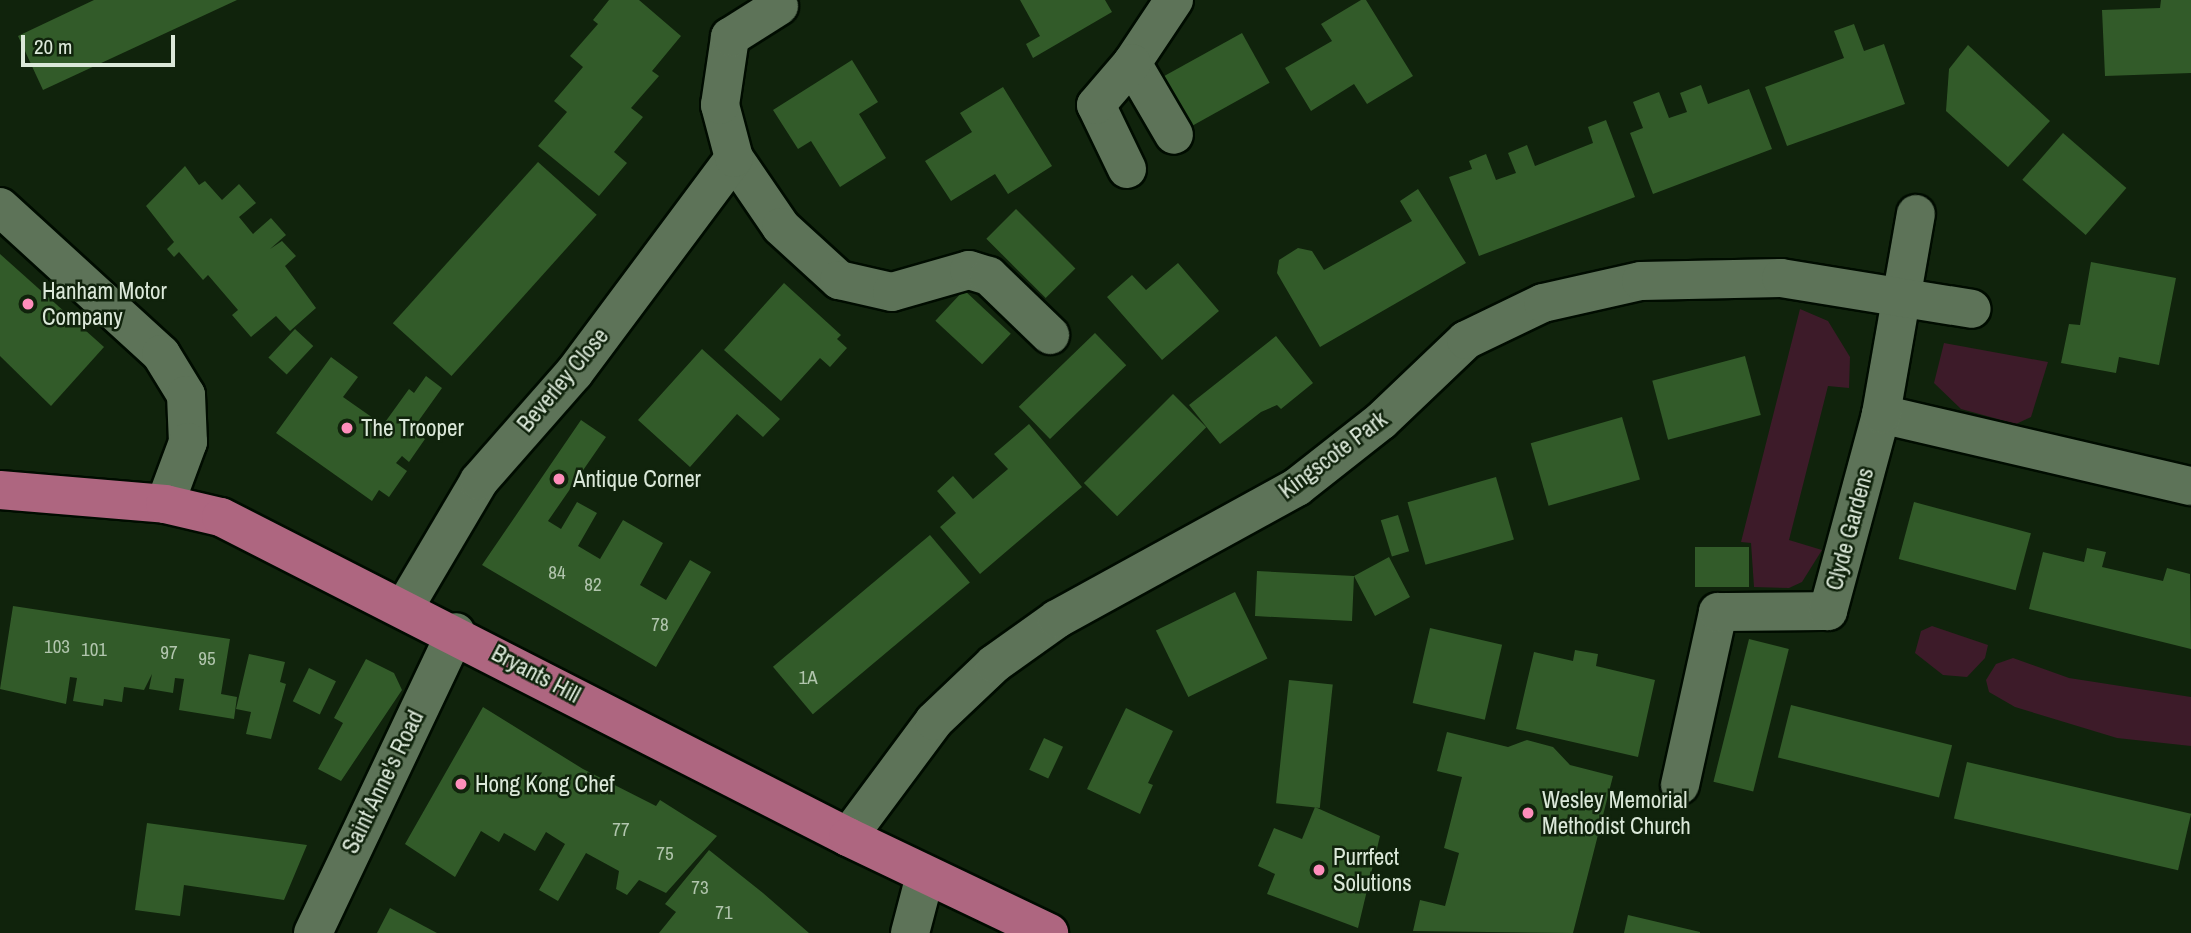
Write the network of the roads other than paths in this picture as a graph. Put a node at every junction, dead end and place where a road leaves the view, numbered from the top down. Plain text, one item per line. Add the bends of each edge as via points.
1 (1174, 0) edge
2 (779, 6) dead end
3 (1132, 63) junction
4 (1174, 135) dead end
5 (734, 159) junction
6 (1127, 169) dead end
7 (0, 208) edge
8 (1916, 214) dead end
9 (1904, 299) junction
10 (1972, 309) dead end
11 (1049, 335) dead end
12 (1881, 414) junction
13 (2191, 485) edge
14 (0, 490) edge
15 (165, 504) junction
16 (404, 608) junction
17 (456, 632) junction
18 (1680, 785) dead end
19 (848, 837) junction
20 (925, 876) junction
21 (313, 933) edge
22 (910, 933) edge
23 (1049, 933) edge

1 - 3 street
2 - 5 street via 730,37 720,106
3 - 4 street
3 - 6 street via 1096,105
5 - 11 street via 781,227 839,280 892,292 969,270 989,276
5 - 16 street, Beverley Close via 574,373 479,481
7 - 15 street via 161,354 186,395 188,442
8 - 9 street
9 - 10 street, Kingscote Park
9 - 12 street, Clyde Gardens
9 - 19 street, Kingscote Park via 1781,278 1641,281 1543,303 1466,340 1381,421 1297,487 1057,619 993,664 934,721
12 - 13 street
12 - 18 street, Clyde Gardens via 1828,611 1718,612
14 - 15 main road, Bryants Hill
15 - 16 main road, Bryants Hill via 252,530
16 - 17 main road, Bryants Hill
17 - 19 main road, Bryants Hill
17 - 21 street, Saint Anne's Road
19 - 20 main road, Bryants Hill
20 - 22 street
20 - 23 main road, Bryants Hill

